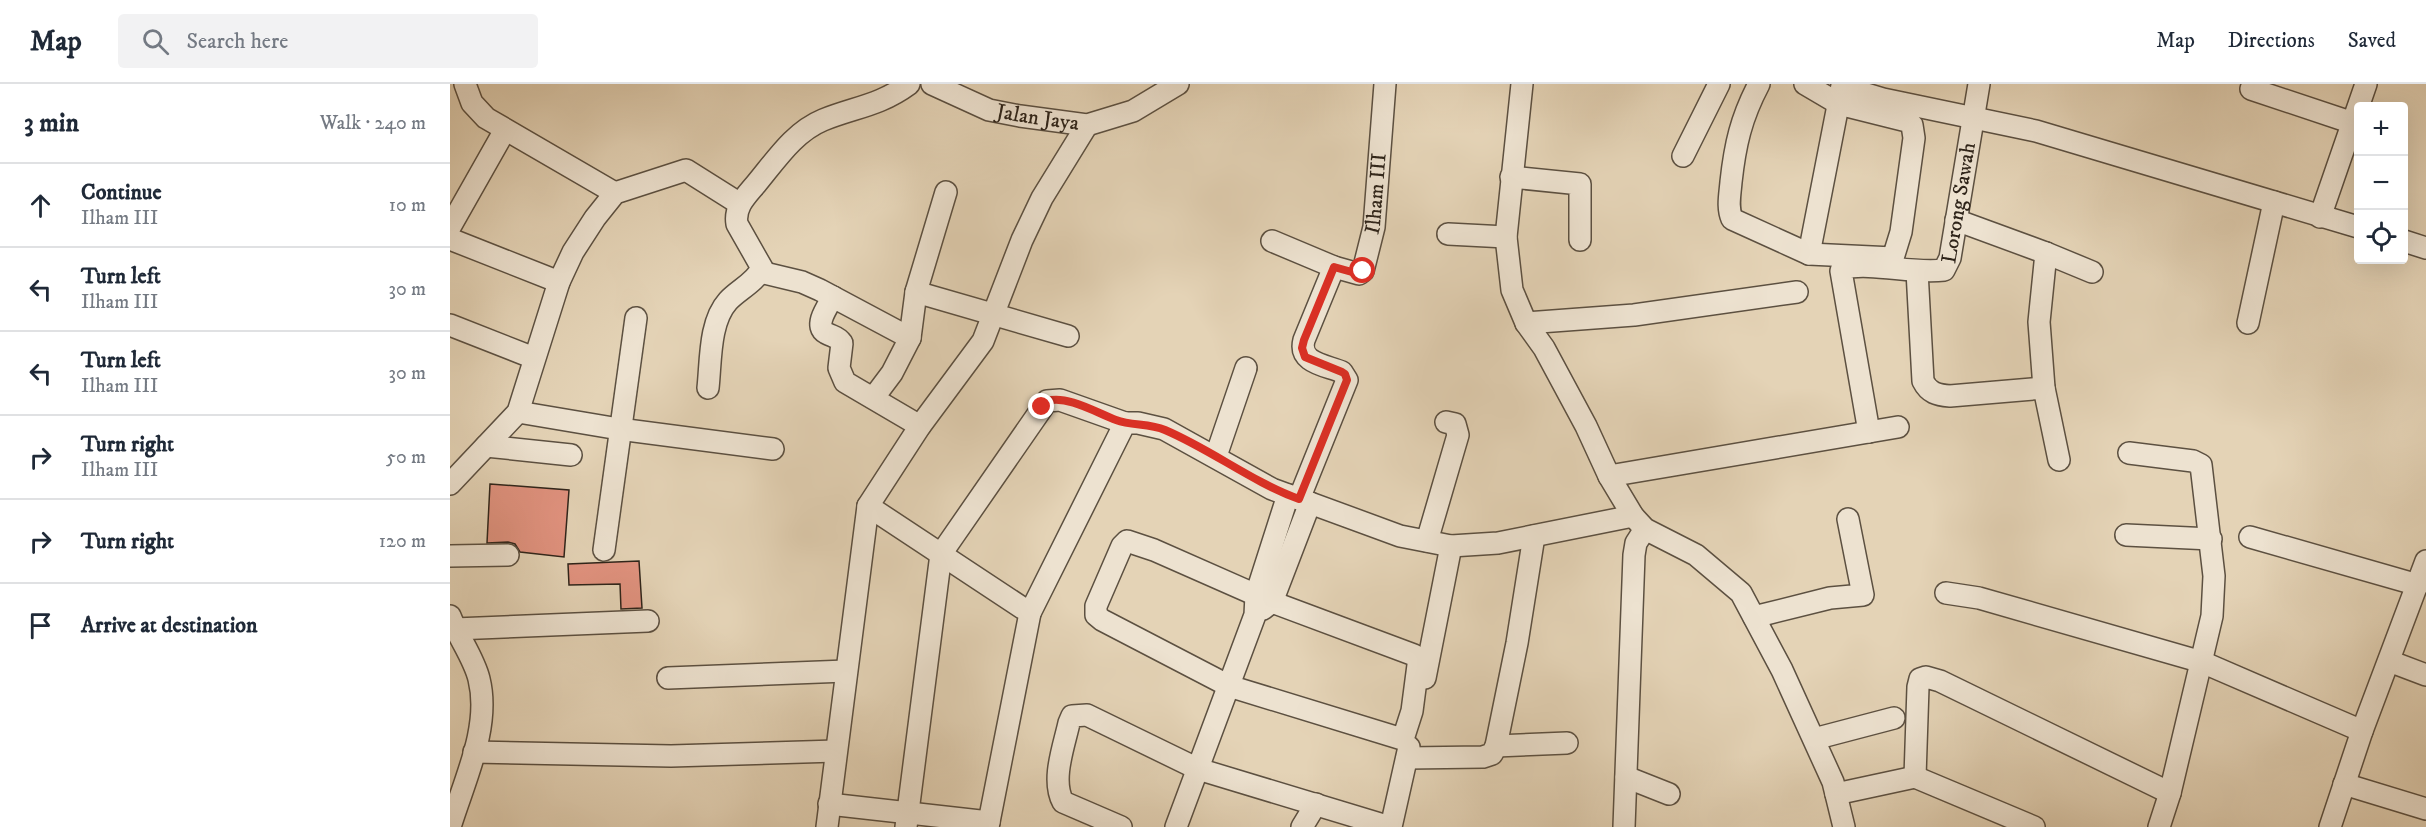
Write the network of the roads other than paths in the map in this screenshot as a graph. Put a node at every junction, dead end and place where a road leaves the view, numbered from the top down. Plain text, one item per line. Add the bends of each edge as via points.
1 (465, 84) edge
2 (909, 84) edge
3 (932, 84) edge
4 (1178, 84) edge
5 (1385, 84) edge
6 (1522, 84) edge
7 (1719, 84) edge
8 (1759, 84) edge
9 (1805, 84) edge
10 (1979, 84) edge
11 (2366, 84) edge
12 (2251, 89) dead end
13 (1841, 91) edge
14 (1974, 118) junction
15 (2353, 123) junction
16 (1087, 125) junction
17 (505, 130) junction
18 (1683, 156) dead end
19 (1511, 177) junction
20 (946, 192) dead end
21 (615, 193) junction
22 (2274, 202) junction
23 (740, 204) junction
24 (2320, 217) junction
25 (1956, 220) junction
26 (2354, 226) edge
27 (450, 227) edge
28 (1448, 234) dead end
29 (1506, 237) junction
30 (450, 239) edge
31 (1580, 240) dead end
32 (1272, 241) dead end
33 (2408, 243) edge
34 (2426, 248) edge
35 (2046, 253) junction
36 (1809, 254) junction
37 (1334, 267) junction
38 (1917, 271) junction
39 (2092, 272) dead end
40 (760, 273) junction
41 (559, 282) junction
42 (916, 292) junction
43 (1797, 292) dead end
44 (833, 297) junction
45 (993, 315) junction
46 (636, 318) dead end
47 (2248, 322) dead end
48 (1526, 323) junction
49 (450, 325) edge
50 (1068, 336) dead end
51 (910, 338) junction
52 (534, 358) junction
53 (1246, 368) dead end
54 (708, 388) dead end
55 (2044, 388) junction
56 (874, 397) junction
57 (518, 412) junction
58 (1446, 422) dead end
59 (1125, 423) junction
60 (920, 426) junction
61 (1898, 427) dead end
62 (619, 429) junction
63 (1869, 432) junction
64 (486, 446) junction
65 (773, 449) dead end
66 (2129, 453) dead end
67 (571, 455) dead end
68 (1216, 456) junction
69 (2060, 460) dead end
70 (1609, 476) junction
71 (450, 484) edge
72 (1299, 499) junction
73 (868, 506) junction
74 (1848, 519) dead end
75 (1639, 522) junction
76 (2126, 535) dead end
77 (1533, 536) junction
78 (2250, 537) dead end
79 (2211, 539) junction
80 (1427, 541) junction
81 (1450, 546) junction
82 (604, 550) dead end
83 (941, 554) junction
84 (508, 555) dead end
85 (450, 556) edge
86 (2426, 561) edge
87 (2418, 585) junction
88 (1947, 593) dead end
89 (1261, 604) junction
90 (1030, 613) junction
91 (1754, 617) junction
92 (648, 621) dead end
93 (452, 623) edge
94 (2390, 661) junction
95 (2202, 662) junction
96 (846, 672) junction
97 (2426, 675) edge
98 (668, 678) dead end
99 (1228, 686) junction
100 (1894, 718) dead end
101 (2362, 731) junction
102 (1814, 739) junction
103 (1567, 743) dead end
104 (1496, 746) junction
105 (836, 751) junction
106 (1407, 758) junction
107 (465, 759) edge
108 (1198, 769) junction
109 (1626, 777) junction
110 (1915, 777) junction
111 (2344, 784) junction
112 (2170, 792) junction
113 (1669, 794) dead end
114 (1836, 794) junction
115 (829, 804) junction
116 (1316, 804) junction
117 (2426, 809) edge
118 (906, 820) edge
119 (988, 825) edge
120 (450, 826) edge
121 (827, 827) edge
122 (1121, 827) edge
123 (1176, 827) edge
124 (1302, 827) edge
125 (1390, 827) edge
126 (1624, 827) edge
127 (1844, 827) edge
128 (2034, 827) edge
129 (2159, 827) edge
130 (2330, 827) edge

1 - 17 street via 478,112
2 - 23 street via 881,101 824,120 793,139
3 - 16 street, Jalan Jaya via 989,110
4 - 16 street, Jalan Jaya via 1133,111
5 - 37 street, Ilham III via 1375,216 1368,256 1359,274
6 - 19 street
7 - 18 street
8 - 36 street via 1740,127 1730,213 1732,219 1748,228
9 - 13 street
10 - 14 street, Lorong Sawah
11 - 15 street
12 - 15 street
13 - 14 street via 1853,90
13 - 36 street
13 - 36 street via 1912,125 1914,138 1901,232 1893,258
14 - 22 street via 2036,131
14 - 25 street, Lorong Sawah
15 - 24 street
16 - 45 street via 1041,198
17 - 21 street
17 - 27 street
19 - 29 street
19 - 31 street via 1580,184
20 - 42 street
21 - 23 street via 686,170
21 - 41 street via 573,252
22 - 24 street
22 - 47 street
23 - 40 street via 737,224 761,263
24 - 26 street
25 - 35 street
25 - 38 street, Lorong Sawah via 1950,258 1944,270
28 - 29 street
29 - 48 street via 1512,290
30 - 41 street
32 - 37 street, Ilham III
33 - 34 street
35 - 39 street
35 - 55 street via 2039,322
37 - 72 street via 1302,351 1310,360 1342,372 1347,380
38 - 55 street via 1923,381 1929,390 1950,396
38 - 63 street, Lorong Sawah via 1855,266 1841,271
40 - 44 street via 802,282
40 - 54 street via 720,312
41 - 52 street
42 - 45 street
42 - 51 street
43 - 48 street via 1634,315
44 - 51 street
44 - 56 street via 821,320 821,329 838,337 842,344 839,368 845,382
45 - 50 street
45 - 60 street via 983,341
46 - 62 street
48 - 70 street via 1544,348
49 - 52 street
51 - 56 street
52 - 57 street
53 - 68 street
55 - 69 street
56 - 60 street
57 - 62 street
57 - 64 street
58 - 80 street via 1455,424 1458,435
59 - 68 street via 1164,429
59 - 83 street via 1060,400 1047,401
59 - 90 street
60 - 73 street
61 - 63 street
62 - 65 street
62 - 82 street
63 - 70 street
64 - 67 street
64 - 71 street
66 - 79 street via 2198,462
68 - 72 street via 1272,489
70 - 75 street
72 - 80 street via 1400,536
72 - 89 street
73 - 83 street
73 - 96 street
74 - 91 street via 1863,595 1830,598
75 - 77 street
75 - 91 street via 1696,555 1741,593
75 - 109 street via 1634,555
76 - 79 street
77 - 81 street
77 - 104 street
78 - 87 street
79 - 95 street via 2212,616
80 - 81 street
81 - 106 street via 1433,647
83 - 90 street
83 - 118 street
84 - 85 street
86 - 87 street
87 - 94 street
88 - 95 street via 1979,598
89 - 99 street
89 - 99 street via 1154,550 1127,541 1096,606 1096,615 1114,628
89 - 99 street via 1414,655 1418,659 1412,711 1404,736 1402,739
90 - 119 street
91 - 102 street
92 - 93 street
93 - 107 street via 479,677 483,700 482,716
94 - 97 street
94 - 101 street
95 - 101 street
95 - 112 street
96 - 98 street
96 - 105 street
99 - 108 street
100 - 102 street
101 - 111 street
102 - 114 street
103 - 104 street
104 - 106 street via 1492,754 1483,757
105 - 107 street
105 - 115 street
106 - 125 street
107 - 120 street
108 - 116 street
108 - 122 street via 1087,715 1072,716 1059,769 1059,796 1063,802
108 - 123 street
109 - 113 street
109 - 126 street
110 - 112 street via 1917,687 1920,679 1926,677
110 - 114 street
110 - 128 street
111 - 117 street
111 - 130 street
112 - 129 street
114 - 127 street
115 - 118 street
115 - 121 street
116 - 124 street
116 - 125 street
118 - 119 street

